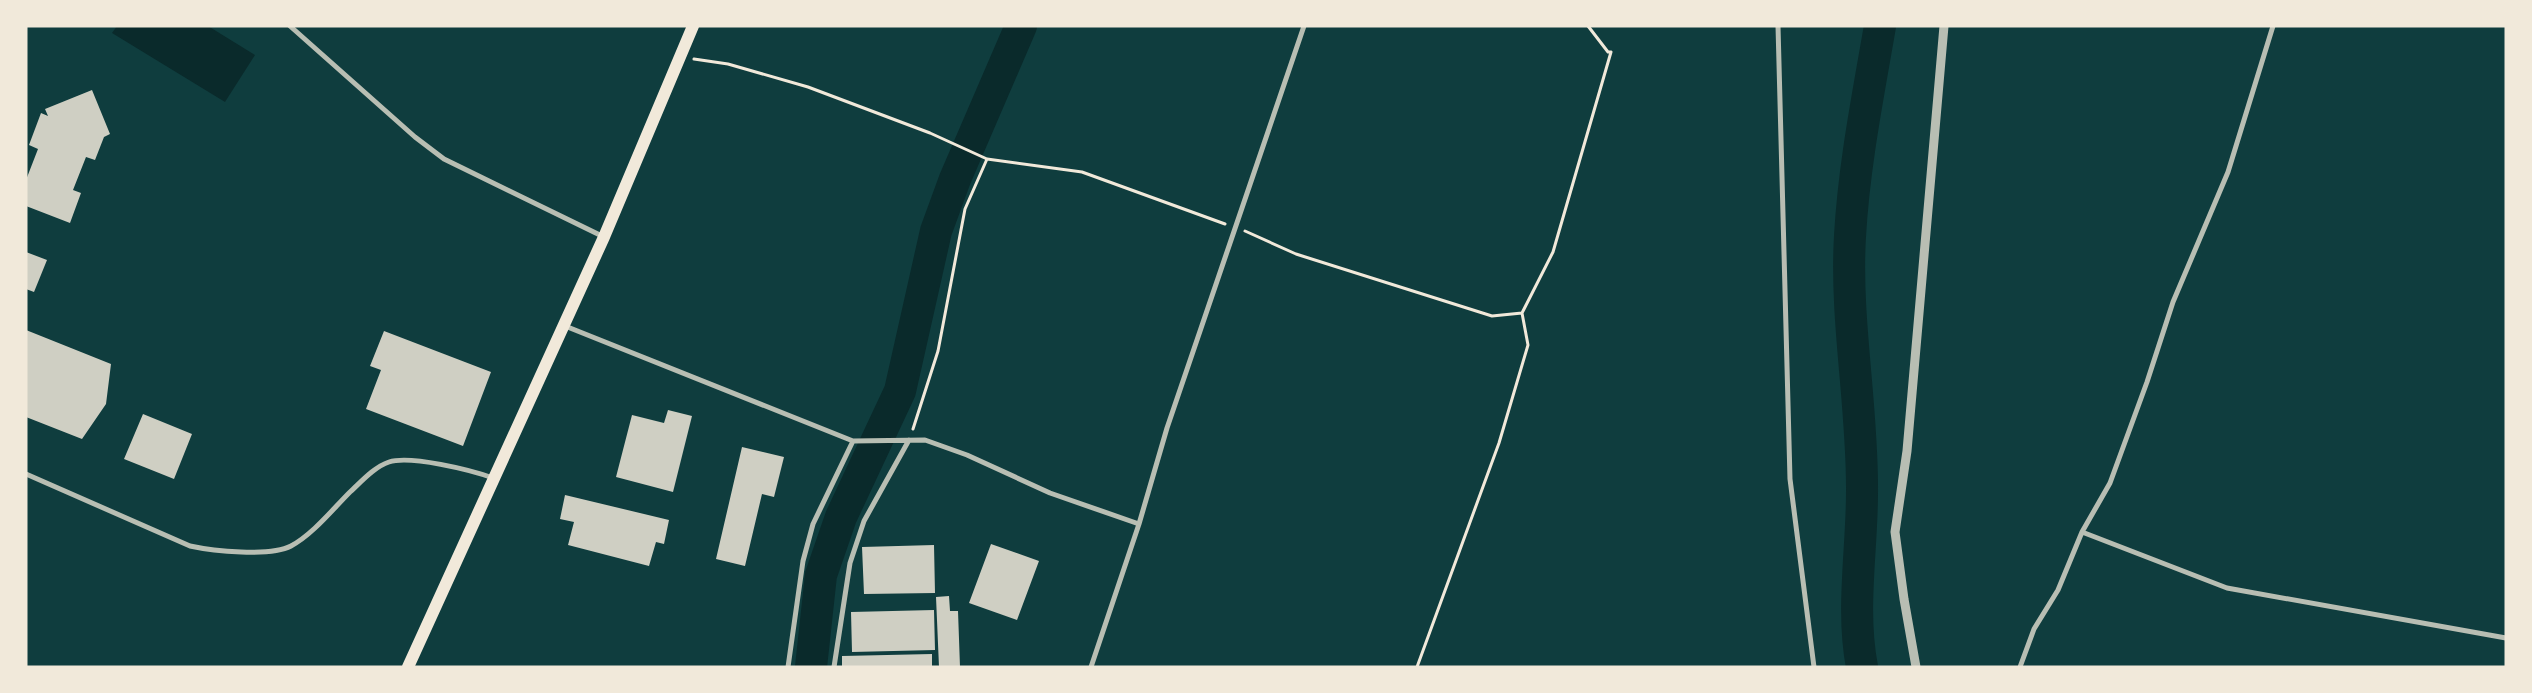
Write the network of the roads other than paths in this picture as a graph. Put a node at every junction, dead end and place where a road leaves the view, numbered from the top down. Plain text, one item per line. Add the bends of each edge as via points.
1 (290, 26) edge
2 (693, 26) edge
3 (1304, 26) edge
4 (1778, 26) edge
5 (1944, 26) edge
6 (2273, 26) edge
7 (604, 236) junction
8 (564, 326) junction
9 (909, 440) junction
10 (853, 442) junction
11 (26, 474) edge
12 (493, 479) junction
13 (1139, 524) junction
14 (2082, 532) junction
15 (2506, 638) edge
16 (408, 667) edge
17 (788, 667) edge
18 (834, 667) edge
19 (1090, 667) edge
20 (1814, 667) edge
21 (1916, 667) edge
22 (2020, 667) edge

1 - 7 street via 415,138 444,159
2 - 7 main road
3 - 13 street via 1167,428
4 - 20 street via 1790,479
5 - 21 street via 1907,451 1895,532
6 - 14 street via 2228,172 2172,302 2110,483
7 - 8 main road
8 - 10 street
8 - 12 main road
9 - 10 street
9 - 13 street via 925,440 967,455 1050,493
9 - 18 street via 864,521 850,564
10 - 17 street via 814,524 804,561
11 - 12 street via 190,546 275,552 291,546 370,473 388,462 404,461 470,470
12 - 16 main road
13 - 19 street
14 - 15 street via 2227,588
14 - 22 street via 2058,590 2034,629

